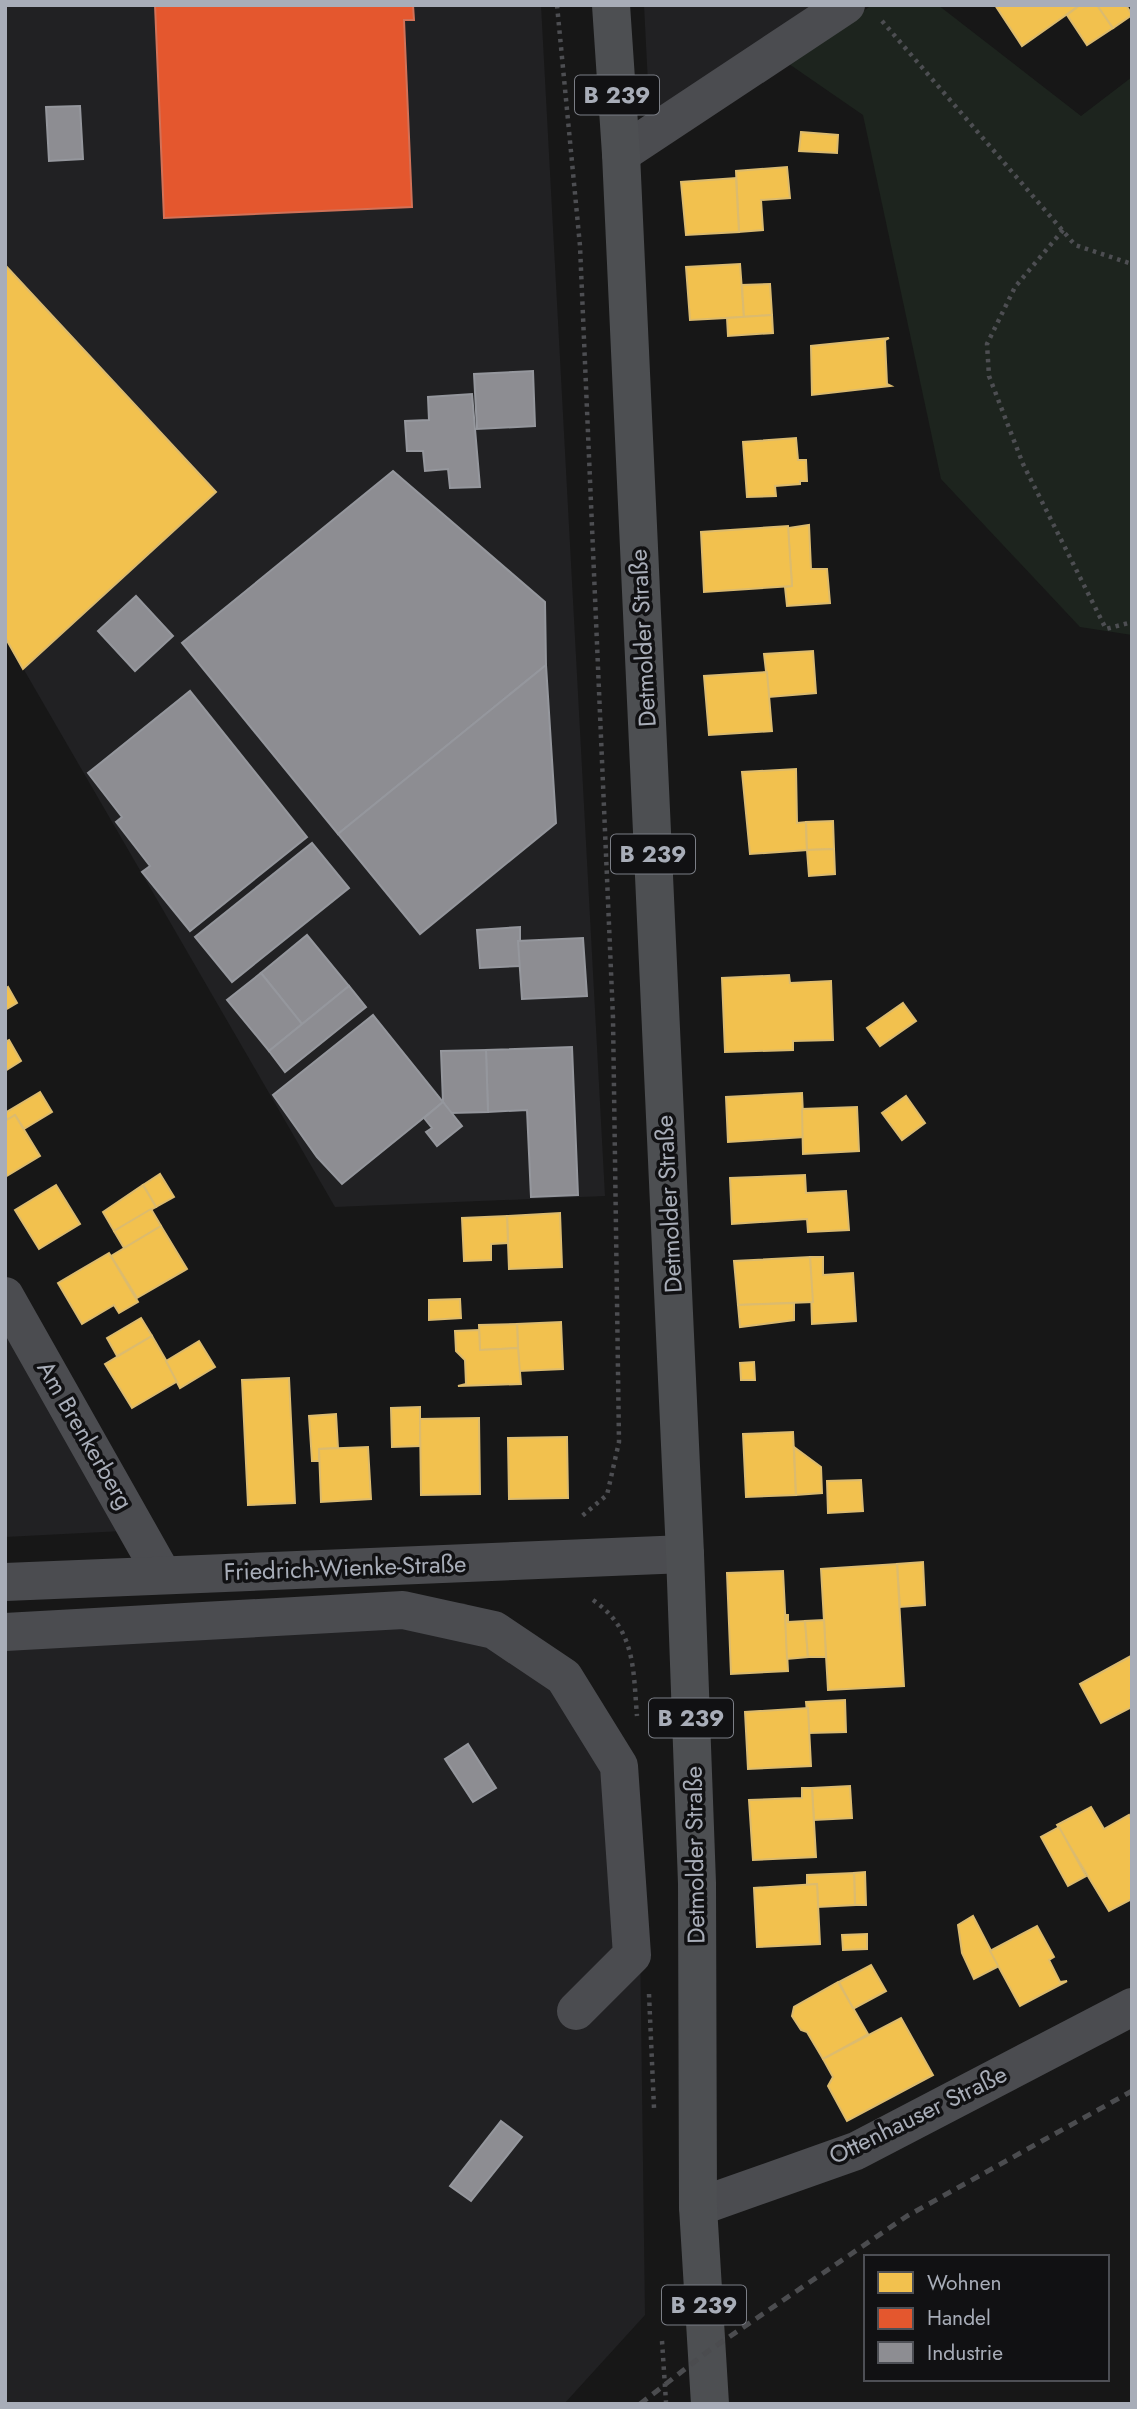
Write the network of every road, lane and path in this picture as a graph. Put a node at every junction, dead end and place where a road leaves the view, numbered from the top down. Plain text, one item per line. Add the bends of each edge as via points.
1 (557, 5) edge
2 (611, 5) edge
3 (862, 10) edge
4 (621, 154) junction
5 (1063, 230) junction
6 (1132, 264) edge
7 (1132, 622) edge
8 (5, 1296) edge
9 (685, 1554) junction
10 (583, 1559) junction
11 (162, 1574) junction
12 (5, 1583) edge
13 (5, 1633) edge
14 (637, 1717) dead end
15 (649, 1992) dead end
16 (1132, 2007) edge
17 (576, 2011) dead end
18 (654, 2115) dead end
19 (698, 2207) junction
20 (662, 2331) dead end
21 (666, 2404) edge
22 (710, 2404) edge

1 - 10 path via 580,247 613,1045 619,1443 607,1495 578,1519
2 - 4 main road, Detmolder Straße / B 239
3 - 4 street
3 - 5 path
4 - 9 main road, Detmolder Straße / B 239
5 - 6 path via 1075,245
5 - 7 path via 1015,287 987,344 989,376 1023,464 1106,629
8 - 11 street, Am Brenkerberg
9 - 10 street, Friedrich-Wienke-Straße
9 - 19 main road, Detmolder Straße / B 239 via 697,1883
10 - 11 street, Friedrich-Wienke-Straße
10 - 14 path via 587,1596 611,1613 631,1648
11 - 12 street, Friedrich-Wienke-Straße
13 - 17 street via 403,1611 494,1630 564,1677 620,1766 632,1955
15 - 18 path
16 - 19 street, Ottenhauser Straße via 856,2151
19 - 22 main road, Detmolder Straße / B 239
20 - 21 path

